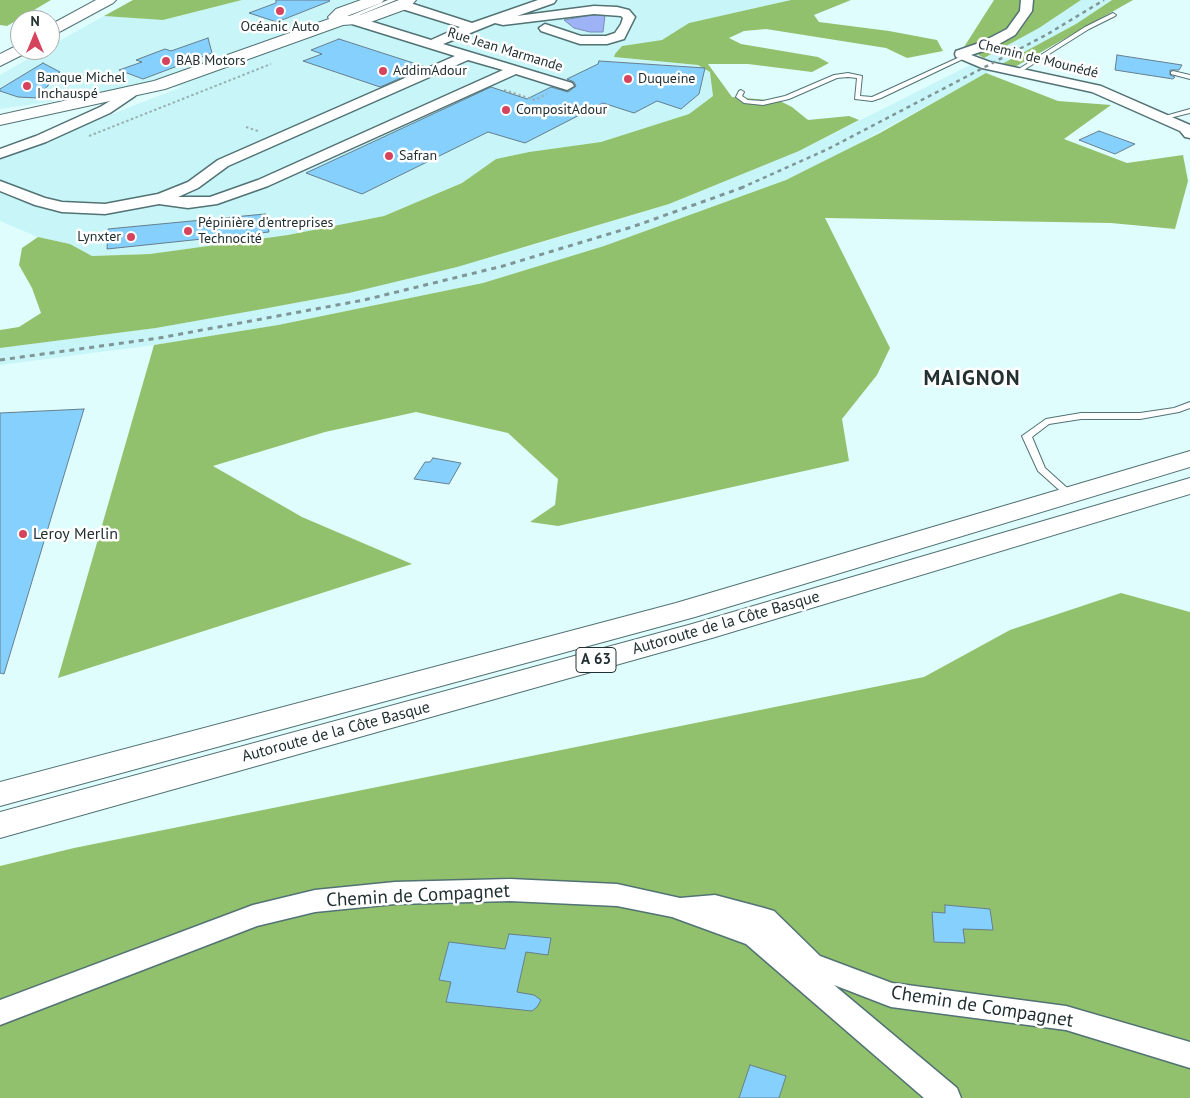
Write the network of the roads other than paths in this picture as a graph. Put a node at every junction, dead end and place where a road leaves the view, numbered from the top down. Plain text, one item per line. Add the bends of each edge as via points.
1 (84, 0) edge
2 (108, 0) edge
3 (376, 0) edge
4 (550, 0) edge
5 (1027, 0) edge
6 (401, 2) edge
7 (60, 13) edge
8 (1113, 15) dead end
9 (493, 19) junction
10 (349, 21) junction
11 (60, 26) edge
12 (472, 27) junction
13 (545, 28) dead end
14 (432, 44) junction
15 (468, 55) junction
16 (964, 57) junction
17 (515, 70) junction
18 (1017, 72) junction
19 (1173, 73) dead end
20 (1190, 77) edge
21 (567, 86) dead end
22 (741, 92) dead end
23 (130, 93) junction
24 (376, 96) junction
25 (1190, 111) edge
26 (420, 112) junction
27 (1162, 118) junction
28 (0, 119) edge
29 (1190, 134) edge
30 (0, 154) edge
31 (214, 169) junction
32 (0, 186) edge
33 (253, 187) junction
34 (159, 200) junction
35 (1190, 405) edge
36 (1190, 459) edge
37 (1190, 486) edge
38 (1070, 495) junction
39 (0, 794) edge
40 (0, 825) edge
41 (674, 907) junction
42 (0, 1014) edge
43 (1190, 1054) edge
44 (946, 1098) edge

1 - 7 main road
2 - 11 main road
3 - 10 main road via 336,17
4 - 9 street
5 - 16 street, Chemin de Mounédé via 1026,11 1011,32 987,45 963,52
6 - 10 main road
6 - 12 street, Rue Jean Marmande
8 - 18 lane
9 - 12 street
9 - 13 street via 503,21 603,10 625,13 629,17 620,36 607,40 580,40
10 - 14 street, Rue Jean Marmande
10 - 23 main road via 184,78
12 - 14 street, Rue Jean Marmande
14 - 15 street, Rue Jean Marmande
15 - 17 street, Rue Jean Marmande
15 - 24 street
16 - 18 street, Chemin de Mounédé
16 - 22 lane via 879,98 857,98 860,78 848,75 836,76 787,98 762,103 746,102 739,97
17 - 21 street, Rue Jean Marmande
17 - 26 street
18 - 27 street, Chemin de Mounédé via 1096,89
19 - 20 lane
23 - 28 main road
23 - 30 street via 105,110
24 - 26 street
24 - 31 street
25 - 27 lane
26 - 33 street
27 - 29 street, Chemin de Mounédé via 1185,128
31 - 33 street
31 - 34 street via 193,185
32 - 34 street via 62,207 105,209
33 - 34 street via 212,201
35 - 38 lane via 1140,416 1081,416 1046,422 1027,436 1041,470
36 - 38 main road, Autoroute de la Côte Basque / A 63
37 - 40 main road, Autoroute de la Côte Basque / A 63 via 702,631
38 - 39 main road, Autoroute de la Côte Basque / A 63 via 685,610
41 - 42 street, Chemin de Compagnet via 617,895 510,890 395,893 315,901 253,916
41 - 43 street, Chemin de Compagnet via 715,906 764,919 810,964 891,995 1066,1018
41 - 44 street, Chemin de Compagnet via 756,936

